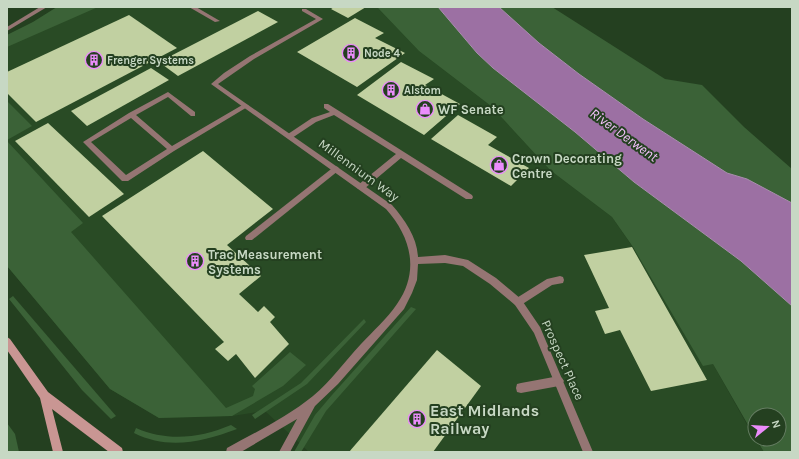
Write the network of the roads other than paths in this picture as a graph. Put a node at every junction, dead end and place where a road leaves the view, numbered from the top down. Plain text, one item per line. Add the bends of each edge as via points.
1 (44, 7) edge
2 (192, 7) edge
3 (304, 10) dead end
4 (217, 21) dead end
5 (7, 29) edge
6 (246, 106) junction
7 (326, 106) dead end
8 (334, 112) junction
9 (193, 114) dead end
10 (131, 115) junction
11 (290, 136) junction
12 (172, 150) junction
13 (401, 154) junction
14 (335, 169) junction
15 (361, 187) junction
16 (469, 197) dead end
17 (249, 238) dead end
18 (414, 261) junction
19 (560, 280) dead end
20 (518, 302) junction
21 (7, 342) edge
22 (559, 381) junction
23 (521, 388) dead end
24 (44, 396) junction
25 (311, 404) junction
26 (58, 452) edge
27 (118, 452) edge
28 (231, 452) edge
29 (284, 452) edge
30 (588, 452) edge

1 - 5 street
2 - 4 street
3 - 6 street, Millennium Way via 320,19 270,47 214,84
6 - 11 street, Millennium Way
6 - 12 street
7 - 8 street
8 - 11 street via 314,120
8 - 13 street
9 - 10 street via 168,94
10 - 12 street
10 - 12 street via 86,142 125,179
11 - 14 street, Millennium Way
13 - 15 street
13 - 16 street
14 - 15 street, Millennium Way
14 - 17 street
15 - 18 street, Millennium Way via 389,207 403,222 411,240
18 - 20 street, Prospect Place via 445,259 466,263
18 - 25 street, Millennium Way via 412,282 400,308
19 - 20 street via 550,282
20 - 22 street, Prospect Place via 537,330
21 - 24 street
22 - 23 street
22 - 30 street, Prospect Place
24 - 26 street
24 - 27 street
25 - 28 street, Millennium Way
25 - 29 street, Millennium Way

